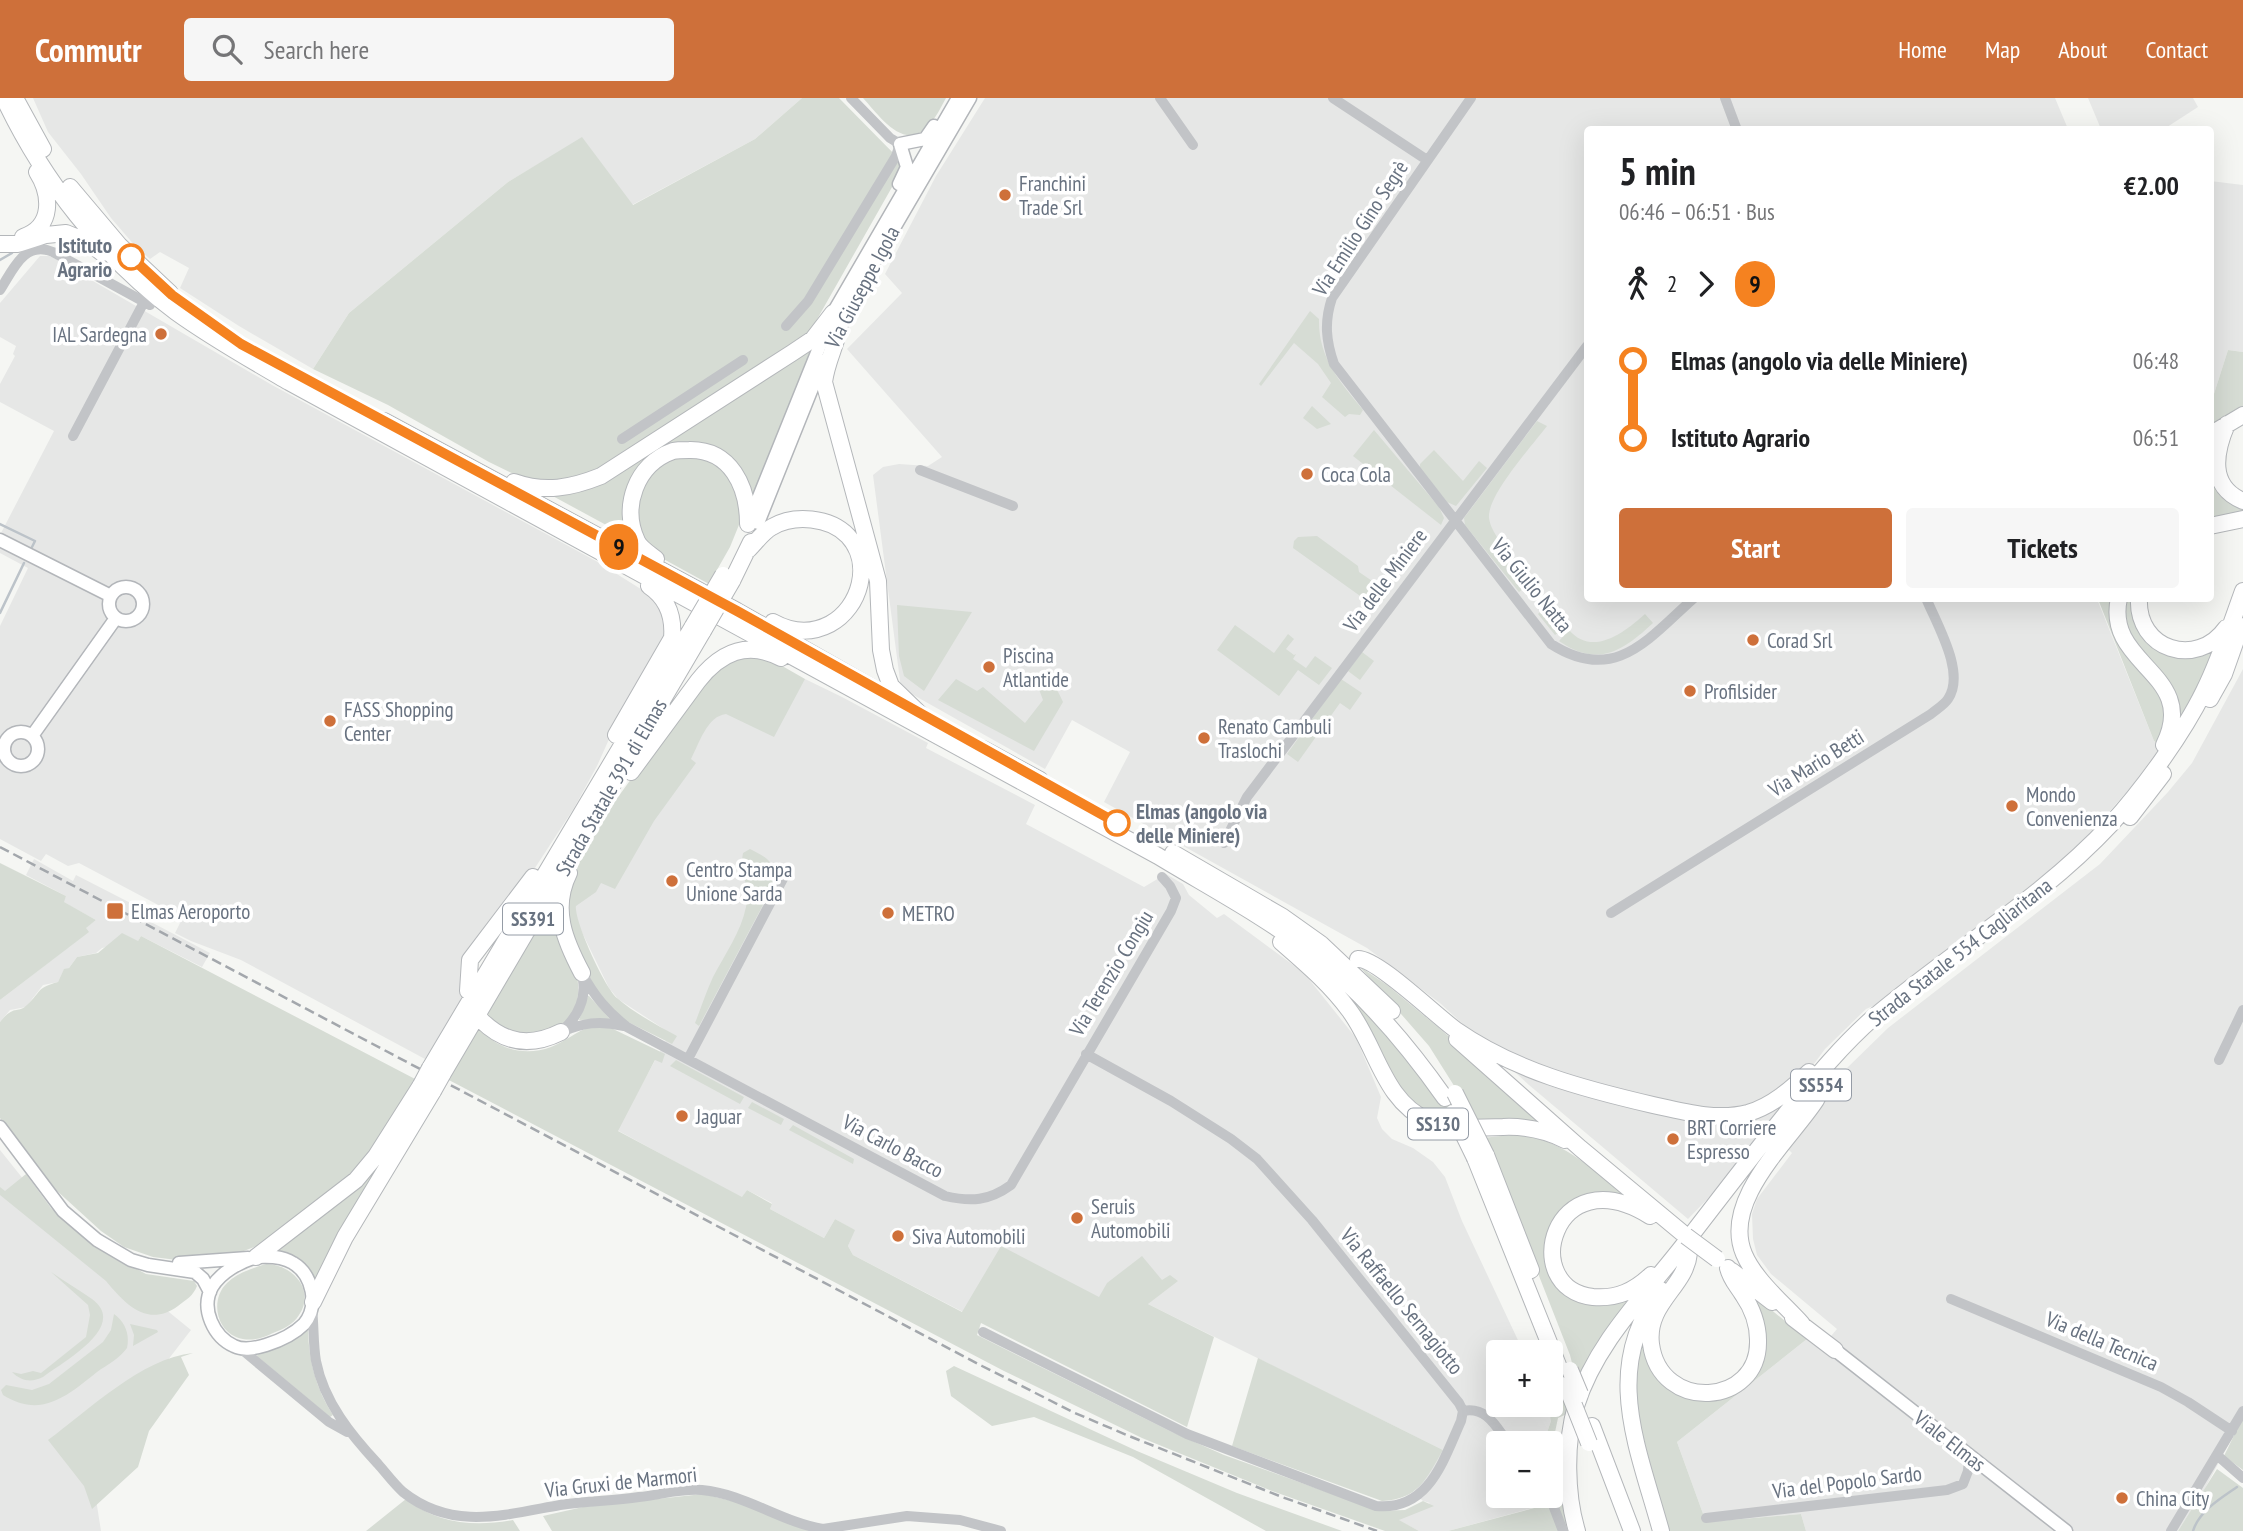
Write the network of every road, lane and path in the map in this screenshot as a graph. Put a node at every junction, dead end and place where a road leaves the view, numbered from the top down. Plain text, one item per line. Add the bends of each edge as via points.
1 (4, 98) edge
2 (15, 98) edge
3 (851, 98) edge
4 (970, 98) edge
5 (1160, 98) edge
6 (1333, 98) edge
7 (1471, 98) edge
8 (1725, 98) edge
9 (957, 101) edge
10 (1736, 126) edge
11 (900, 144) junction
12 (1193, 145) dead end
13 (34, 153) junction
14 (1427, 160) junction
15 (898, 200) junction
16 (4, 243) edge
17 (141, 281) junction
18 (0, 290) edge
19 (837, 314) junction
20 (786, 326) dead end
21 (1584, 350) edge
22 (743, 360) dead end
23 (2243, 415) edge
24 (2227, 424) junction
25 (2214, 433) edge
26 (74, 436) dead end
27 (622, 439) dead end
28 (452, 457) junction
29 (920, 470) dead end
30 (2243, 500) edge
31 (1013, 506) dead end
32 (1455, 518) junction
33 (2243, 519) edge
34 (752, 522) junction
35 (2214, 525) edge
36 (0, 540) edge
37 (748, 550) junction
38 (620, 562) junction
39 (728, 578) junction
40 (682, 581) junction
41 (2243, 591) edge
42 (111, 596) junction
43 (1689, 602) edge
44 (1928, 602) edge
45 (2118, 602) edge
46 (2139, 602) edge
47 (737, 611) junction
48 (116, 618) junction
49 (2238, 619) edge
50 (2243, 638) edge
51 (2224, 674) junction
52 (839, 682) junction
53 (922, 716) junction
54 (32, 736) junction
55 (4, 763) edge
56 (2147, 779) junction
57 (596, 801) junction
58 (571, 843) junction
59 (1224, 843) dead end
60 (785, 875) dead end
61 (1162, 877) dead end
62 (1236, 895) junction
63 (1611, 914) dead end
64 (1358, 959) junction
65 (582, 973) junction
66 (468, 991) dead end
67 (2243, 1010) edge
68 (1874, 1018) junction
69 (481, 1020) dead end
70 (627, 1027) junction
71 (561, 1032) junction
72 (1086, 1054) junction
73 (688, 1059) junction
74 (2219, 1060) dead end
75 (1828, 1076) junction
76 (427, 1088) junction
77 (0, 1127) edge
78 (1558, 1128) junction
79 (1580, 1148) junction
80 (39, 1180) junction
81 (1649, 1205) junction
82 (1665, 1222) junction
83 (1689, 1253) junction
84 (254, 1255) junction
85 (1672, 1260) junction
86 (1722, 1264) junction
87 (210, 1292) junction
88 (1649, 1297) junction
89 (1951, 1299) dead end
90 (313, 1305) junction
91 (1802, 1324) junction
92 (983, 1332) dead end
93 (240, 1348) junction
94 (1835, 1350) joint
95 (1568, 1377) junction
96 (1463, 1411) junction
97 (2243, 1411) edge
98 (1500, 1431) edge
99 (2232, 1431) junction
100 (352, 1436) junction
101 (1969, 1456) junction
102 (2218, 1456) junction
103 (2243, 1478) edge
104 (1554, 1508) edge
105 (1706, 1518) dead end
106 (1001, 1531) edge
107 (1563, 1531) edge
108 (1577, 1531) edge
109 (1623, 1531) edge
110 (1632, 1531) edge
111 (1661, 1531) edge
112 (2066, 1531) edge
113 (2171, 1531) edge

1 - 13 highway, SS130
2 - 28 highway, SS130 via 66,182 119,245 172,295 241,344
3 - 11 street
4 - 19 main road, Via Giuseppe Igola
5 - 12 street
6 - 14 street
7 - 14 street, Via Emilio Gino Segrè
8 - 10 street
9 - 11 main road via 944,110 925,139
9 - 15 main road, Via Giuseppe Igola
11 - 15 main road via 907,167 896,191
11 - 20 street via 808,301
13 - 16 highway via 32,163 46,188 48,209 36,230
13 - 17 highway, SS130 via 77,215
14 - 32 street, Via Emilio Gino Segrè via 1332,298 1327,341 1334,364
15 - 19 main road, Via Giuseppe Igola
16 - 17 highway via 66,233 88,242 131,282
17 - 38 highway, SS130 via 175,311 232,349
18 - 26 street via 23,255 39,248 147,304
19 - 28 highway via 792,353 601,476 581,484 530,487 467,458
19 - 34 main road, Via Giuseppe Igola
19 - 53 highway via 841,330 826,363 824,382 878,581 885,670 891,686
21 - 32 street, Via delle Miniere
22 - 27 street
23 - 24 highway
24 - 25 highway
24 - 30 highway via 2217,451 2218,473 2225,486
28 - 40 highway, SS130
29 - 31 street
32 - 43 street, Via Giulio Natta via 1549,643 1568,655 1597,662 1622,657
32 - 59 street, Via delle Miniere via 1247,797
33 - 35 highway
34 - 37 highway, Strada Statale 391 di Elmas / SS391
34 - 39 highway, Strada Statale 391 di Elmas / SS391
34 - 40 highway via 739,477 725,461 700,450 674,451 655,462 639,479 630,518 638,544
36 - 42 main road
37 - 39 highway, Strada Statale 391 di Elmas / SS391
37 - 47 highway via 780,523 814,520 849,537 859,556 861,577 856,601 843,616 824,626 792,630 749,609
38 - 52 highway, SS130
38 - 57 highway via 664,598 672,618 672,638 590,786
39 - 57 highway, Strada Statale 391 di Elmas / SS391, bridge
40 - 47 highway, SS130
41 - 49 highway, Strada Statale 554 Cagliaritana / SS554
42 - 48 main road via 110,610
42 - 48 main road via 125,587 136,590 143,599 142,610 134,619
44 - 63 street, Via Mario Betti via 1955,673 1947,702
45 - 56 highway via 2115,613 2121,635 2160,679 2169,698 2172,718 2168,737
46 - 49 highway via 2147,631 2161,644 2185,652 2212,643
47 - 53 highway, SS130
48 - 54 main road
49 - 51 highway, Strada Statale 554 Cagliaritana / SS554
49 - 56 highway, Strada Statale 554 Cagliaritana / SS554 via 2204,692
50 - 51 highway
51 - 75 highway, Strada Statale 554 Cagliaritana / SS554 via 2191,734 2149,794 2092,857 1871,1031
52 - 57 highway via 754,650 720,657 613,797
52 - 62 highway, SS130
53 - 62 highway, SS130
54 - 55 main road via 20,733 9,737
54 - 55 main road via 38,751 34,761 23,766
56 - 68 highway, Strada Statale 554 Cagliaritana / SS554 via 2061,873
57 - 58 highway, Strada Statale 391 di Elmas / SS391
58 - 65 highway via 576,860 563,885 561,915 565,941
58 - 66 highway via 558,842 478,948 470,960
58 - 76 highway, Strada Statale 391 di Elmas / SS391, bridge
60 - 73 street
61 - 72 street, Via Terenzio Congiu via 1176,898 1171,911
62 - 64 highway, SS130 via 1249,889
62 - 79 highway, SS130 via 1244,914 1278,939 1340,998 1386,1080 1409,1109 1446,1127 1533,1128
62 - 95 highway, bridge via 1345,980 1450,1096 1480,1156
64 - 68 highway via 1378,967 1457,1031 1533,1071 1597,1092 1710,1115 1738,1115 1766,1106 1787,1093 1850,1031
64 - 78 highway, SS130
65 - 70 street via 596,998
65 - 71 street via 585,993 578,1013
67 - 74 street
68 - 85 highway, Strada Statale 554 Cagliaritana / SS554 via 1816,1077
69 - 71 highway via 496,1033 521,1043
70 - 71 street via 584,1023
70 - 73 street, Via Carlo Bacco
72 - 73 street, Via Carlo Bacco via 1010,1185 983,1200 945,1196
72 - 96 street, Via Raffaello Sernagiotto via 1171,1101 1257,1159 1312,1220
75 - 83 highway, Strada Statale 554 Cagliaritana / SS554
75 - 91 highway via 1751,1191 1739,1225 1752,1268
76 - 84 highway, Strada Statale 391 di Elmas / SS391 via 356,1180
76 - 90 highway, Strada Statale 391 di Elmas / SS391
77 - 80 main road
78 - 79 highway, SS130
78 - 81 highway via 1568,1128 1612,1162 1646,1191
79 - 81 highway, SS130
80 - 84 main road via 102,1237 135,1255 188,1264
80 - 87 main road via 63,1211 110,1249 148,1265 195,1272
81 - 82 highway, SS130
82 - 85 highway via 1622,1202 1587,1201 1559,1223 1551,1257 1568,1286 1585,1296 1604,1298 1637,1288 1661,1263
82 - 86 highway, bridge
83 - 86 highway via 1688,1265 1658,1307 1651,1342 1664,1375 1697,1394 1719,1393 1735,1385 1755,1360 1759,1343 1744,1296
83 - 88 highway, Strada Statale 554 Cagliaritana / SS554
84 - 87 main road via 229,1270
84 - 90 main road via 283,1259 301,1269
85 - 88 highway, Strada Statale 554 Cagliaritana / SS554
86 - 91 highway
87 - 93 main road via 214,1329
88 - 108 highway via 1612,1335 1576,1407 1568,1461
88 - 111 highway via 1633,1341 1628,1396
89 - 99 street, Via della Tecnica via 2161,1387
90 - 93 main road via 304,1323 287,1337 257,1348
90 - 100 street, Via Gruxi de Marmori via 319,1373
91 - 94 highway
92 - 96 street via 1187,1434 1376,1506 1406,1503 1427,1488
93 - 100 street, Via Gruxi de Marmori
94 - 101 main road, Viale Elmas
95 - 109 highway, bridge
95 - 110 highway, bridge
96 - 98 street via 1481,1411
97 - 99 street
99 - 102 street
100 - 106 street, Via Gruxi de Marmori via 402,1491 428,1508 457,1517 505,1517 589,1501 702,1490 823,1529 919,1516
101 - 105 street, Via del Popolo Sardo via 1966,1479 1959,1487
101 - 112 main road, Viale Elmas
102 - 103 street
102 - 113 street
104 - 107 street

